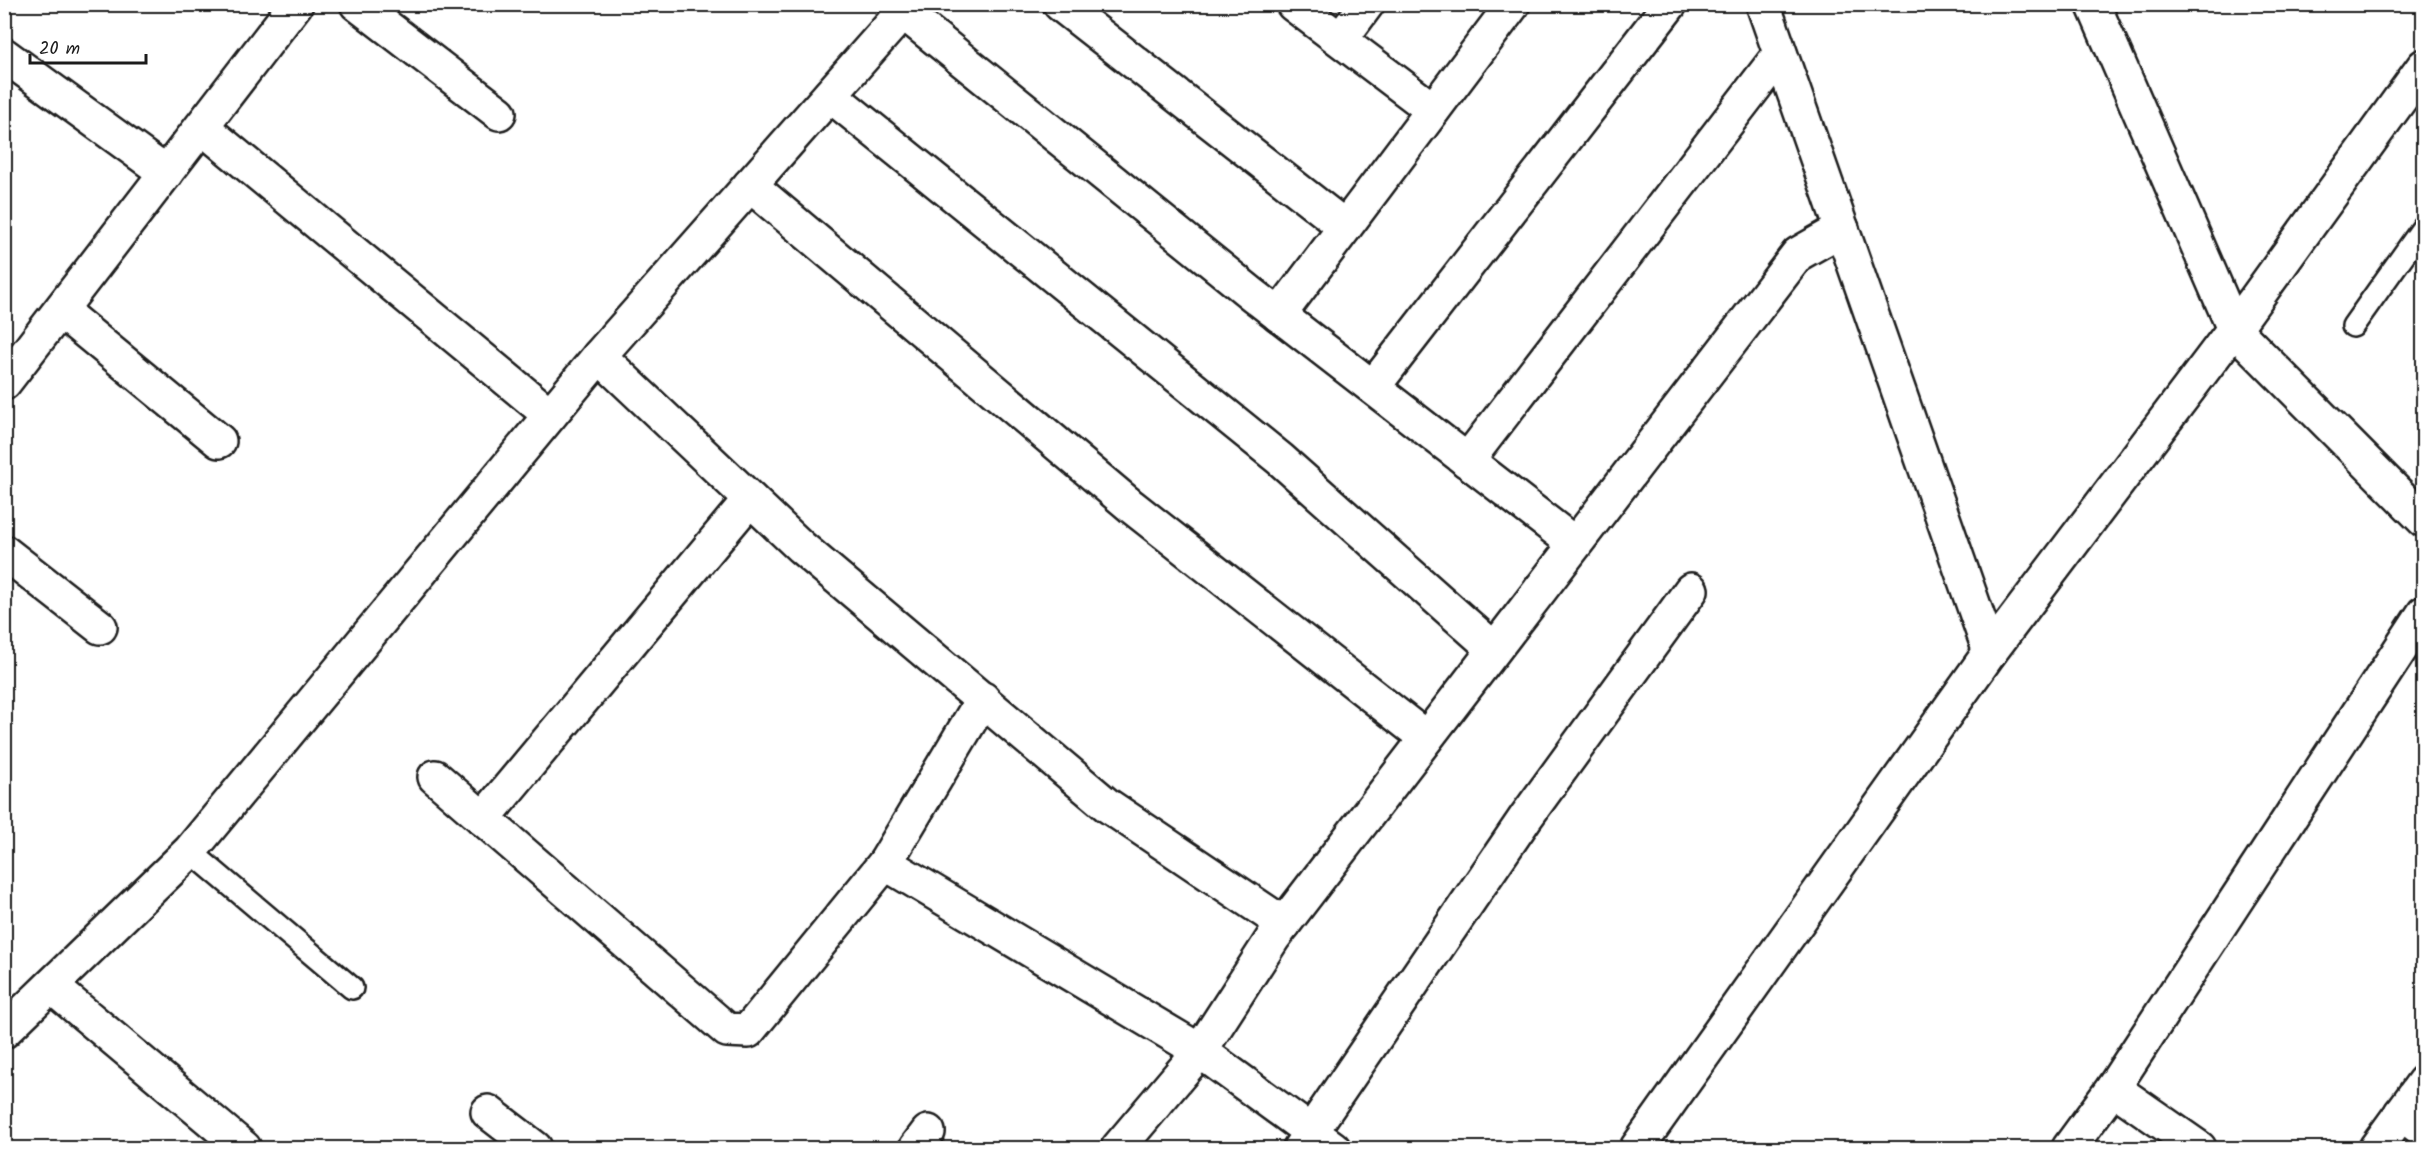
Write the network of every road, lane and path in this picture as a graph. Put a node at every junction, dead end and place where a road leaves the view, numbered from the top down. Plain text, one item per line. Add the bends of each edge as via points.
1 (296, 4) edge
2 (357, 4) edge
3 (1060, 4) edge
4 (1293, 4) edge
5 (1367, 4) edge
6 (1512, 4) edge
7 (1670, 4) edge
8 (1763, 4) edge
9 (2093, 4) edge
10 (907, 8) edge
11 (1341, 39) junction
12 (1780, 54) junction
13 (4, 55) edge
14 (2424, 66) edge
15 (830, 95) junction
16 (1433, 110) junction
17 (499, 113) dead end
18 (202, 127) junction
19 (166, 173) junction
20 (750, 185) junction
21 (2424, 226) edge
22 (1345, 227) junction
23 (1842, 229) junction
24 (61, 311) junction
25 (1279, 315) junction
26 (2353, 326) dead end
27 (2234, 329) junction
28 (600, 356) junction
29 (4, 383) edge
30 (1373, 387) junction
31 (550, 415) junction
32 (219, 441) dead end
33 (1467, 461) junction
34 (750, 498) junction
35 (2424, 520) edge
36 (1575, 544) junction
37 (4, 552) edge
38 (1691, 590) dead end
39 (2424, 614) edge
40 (100, 627) dead end
41 (1494, 649) junction
42 (1990, 652) junction
43 (983, 699) junction
44 (1426, 738) junction
45 (435, 777) dead end
46 (483, 819) junction
47 (190, 851) junction
48 (885, 863) junction
49 (1284, 924) junction
50 (51, 986) junction
51 (352, 988) dead end
52 (4, 1031) edge
53 (1200, 1051) junction
54 (2424, 1082) edge
55 (2113, 1088) junction
56 (489, 1112) dead end
57 (2412, 1122) edge
58 (1315, 1143) edge
59 (244, 1149) edge
60 (535, 1149) edge
61 (1118, 1149) edge
62 (1637, 1149) edge
63 (2069, 1149) edge
64 (2199, 1149) edge
65 (2376, 1149) edge

1 - 18 street
2 - 17 street
3 - 22 street
4 - 11 street
5 - 11 street
6 - 16 street
7 - 30 street
8 - 12 street
9 - 27 street
10 - 15 street
10 - 25 street
11 - 16 street
12 - 23 street
12 - 33 street
13 - 19 street
14 - 27 street
15 - 20 street
15 - 41 street via 1280,459
16 - 22 street
18 - 19 street
18 - 31 street
19 - 24 street
20 - 28 street
20 - 44 street via 1131,506
21 - 26 lane
22 - 25 street
23 - 36 street via 1798,254
23 - 42 street
24 - 29 street
24 - 32 street
25 - 30 street
27 - 35 street
27 - 42 street
28 - 31 street
28 - 34 street
30 - 33 street
31 - 47 street
33 - 36 street
34 - 43 street via 801,547
34 - 46 street
36 - 41 street
37 - 40 street
38 - 58 street via 1526,817
39 - 55 street
41 - 44 street
42 - 62 street
43 - 48 street
43 - 49 street via 1107,805
44 - 49 street
45 - 46 street
46 - 48 street via 727,1030 748,1031
47 - 50 street
47 - 51 lane
48 - 53 street
49 - 53 street
50 - 52 street
50 - 59 street
53 - 58 street
53 - 61 street
54 - 57 street
55 - 63 street
55 - 64 street
56 - 60 street
57 - 65 street

